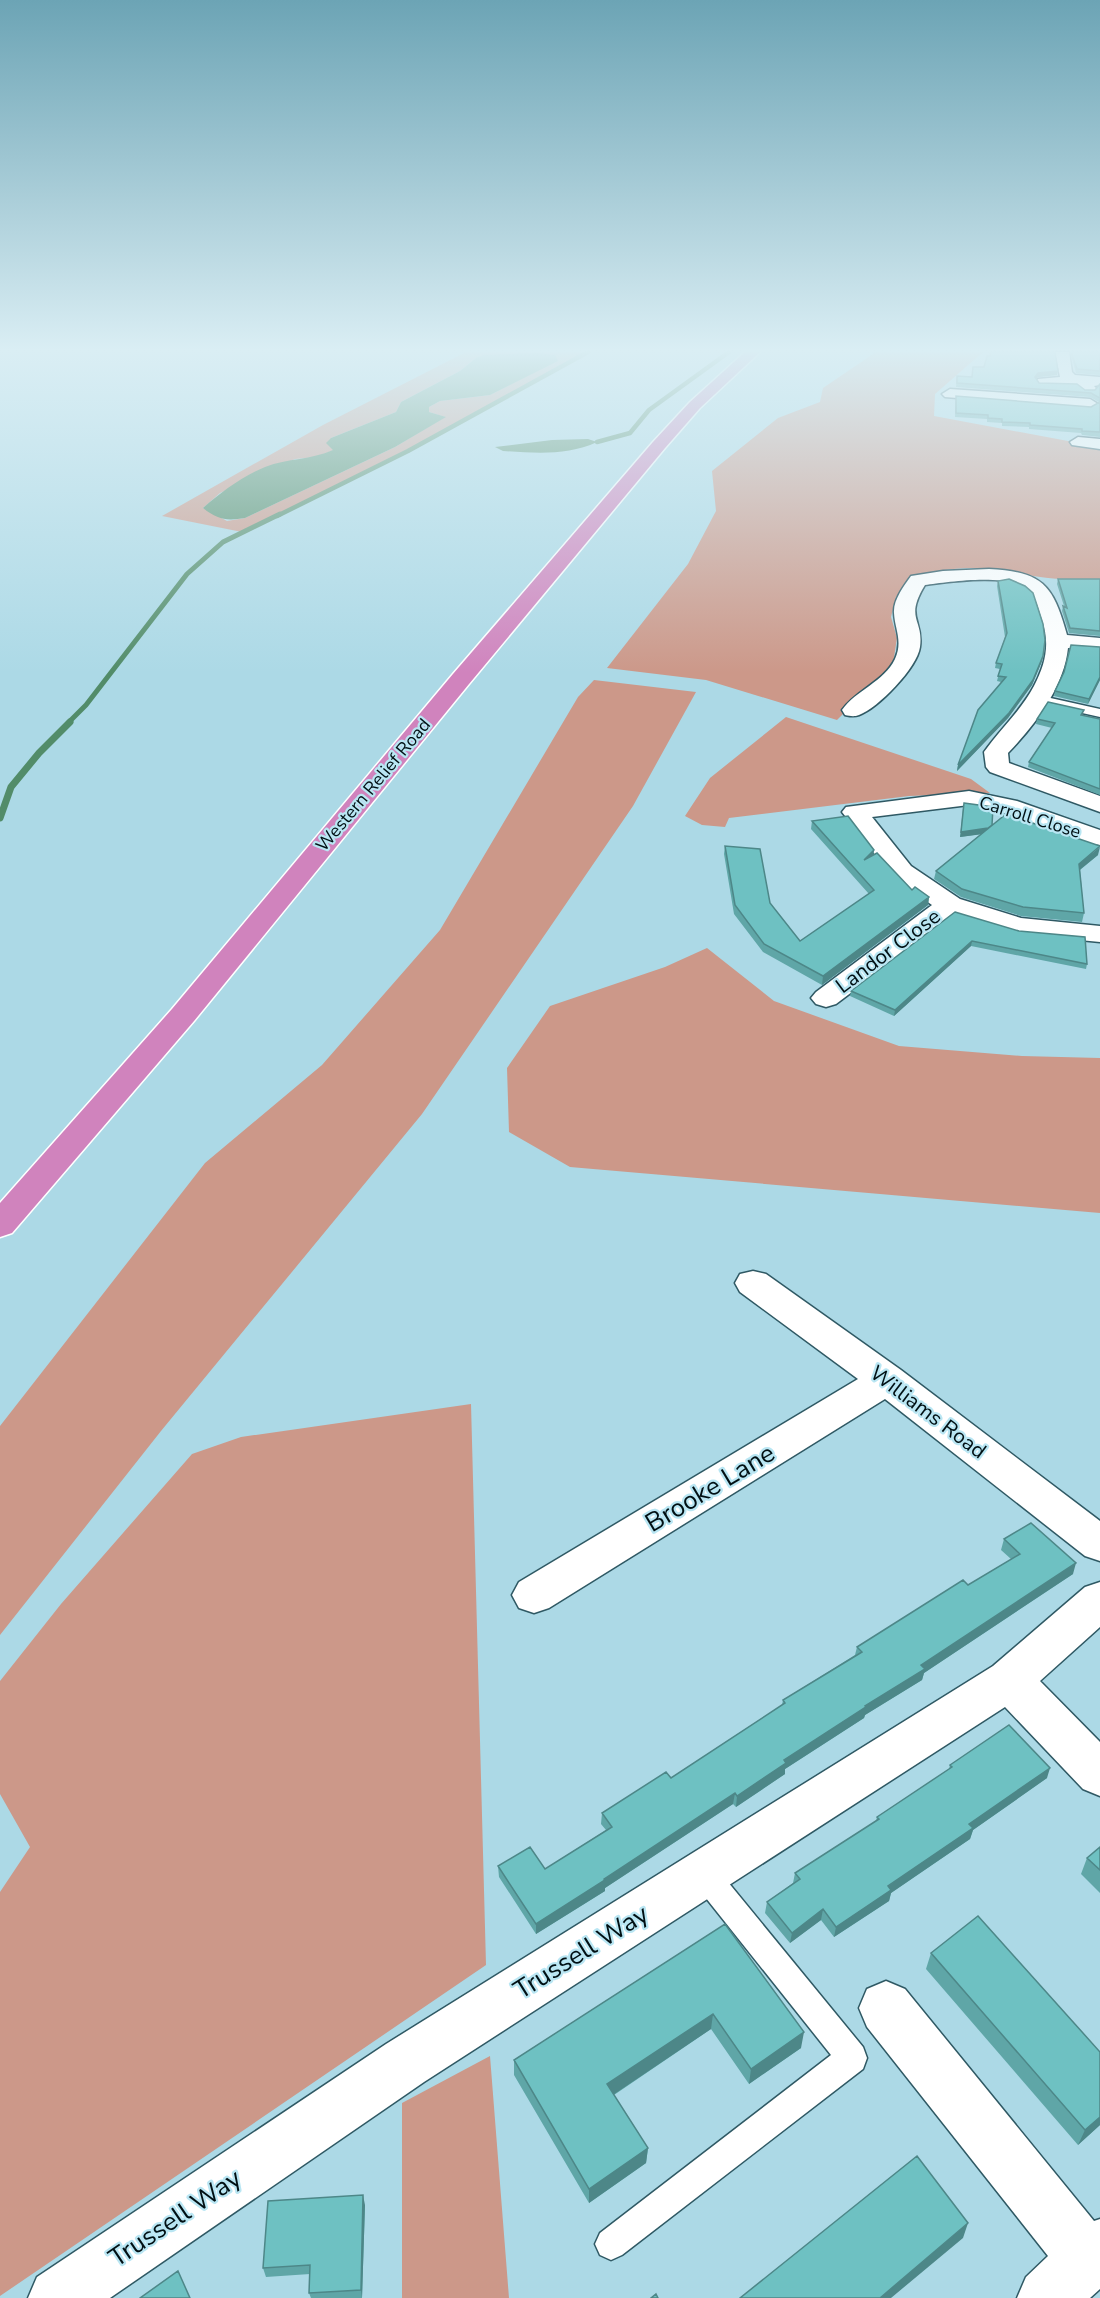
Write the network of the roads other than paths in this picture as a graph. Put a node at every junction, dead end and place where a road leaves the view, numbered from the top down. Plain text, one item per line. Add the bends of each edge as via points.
1 (647, 459) edge
2 (1058, 641) junction
3 (1100, 645) edge
4 (1037, 699) junction
5 (852, 710) dead end
6 (1100, 713) edge
7 (1100, 805) edge
8 (1097, 838) dead end
9 (950, 905) junction
10 (1100, 934) edge
11 (826, 998) dead end
12 (0, 1226) edge
13 (753, 1283) dead end
14 (887, 1380) junction
15 (1100, 1544) edge
16 (534, 1595) dead end
17 (1100, 1600) edge
18 (1009, 1680) junction
19 (1100, 1774) edge
20 (704, 1874) junction
21 (886, 2008) dead end
22 (611, 2244) dead end
23 (1078, 2269) edge
24 (58, 2298) edge

1 - 12 highway, Western Relief Road via 183,1015
2 - 3 street
2 - 4 street via 1055,662
2 - 5 street via 1041,590 1025,580 954,575 918,580 904,612 910,638 904,663 882,687
4 - 6 lane
4 - 7 street via 996,753 999,767
8 - 9 street, Carroll Close via 1008,806 969,798 855,812 902,872
9 - 10 street, Carroll Close via 1018,926
9 - 11 street, Landor Close
13 - 14 street, Williams Road
14 - 15 street, Williams Road
14 - 16 street, Brooke Lane
17 - 18 street, Trussell Way
18 - 19 street
18 - 20 street, Trussell Way
20 - 22 lane via 852,2058
20 - 24 street, Trussell Way via 405,2063
21 - 23 street

